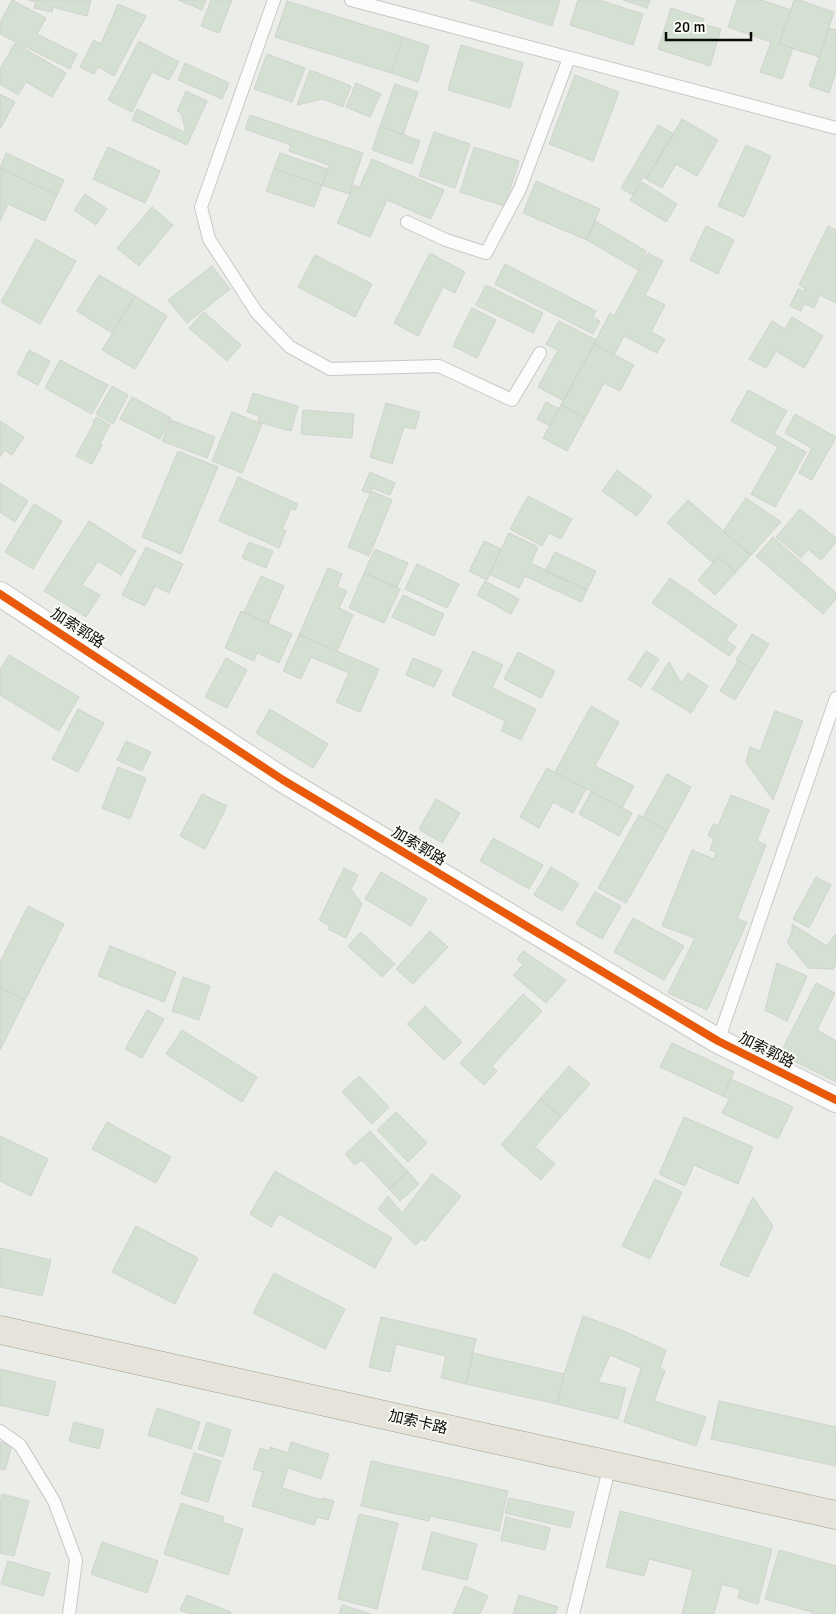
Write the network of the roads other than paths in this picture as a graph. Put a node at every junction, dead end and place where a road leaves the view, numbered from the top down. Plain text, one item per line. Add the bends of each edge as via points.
1 (274, 0) edge
2 (351, 0) edge
3 (568, 58) junction
4 (836, 128) edge
5 (407, 222) dead end
6 (540, 353) dead end
7 (0, 594) edge
8 (836, 698) edge
9 (718, 1041) junction
10 (836, 1100) edge
11 (0, 1330) edge
12 (0, 1431) edge
13 (610, 1465) junction
14 (836, 1515) edge
15 (69, 1614) edge
16 (573, 1614) edge

1 - 6 lane via 201,207 210,239 257,313 290,347 330,369 439,366 512,400
2 - 3 lane
3 - 4 lane
3 - 5 lane via 520,190 486,253 446,240
7 - 9 street, 加索郭路 via 283,780
8 - 9 lane
9 - 10 street, 加索郭路
11 - 13 main road, 加索卡路
12 - 15 lane via 20,1445 54,1501 76,1560
13 - 14 main road, 加索卡路
13 - 16 lane

